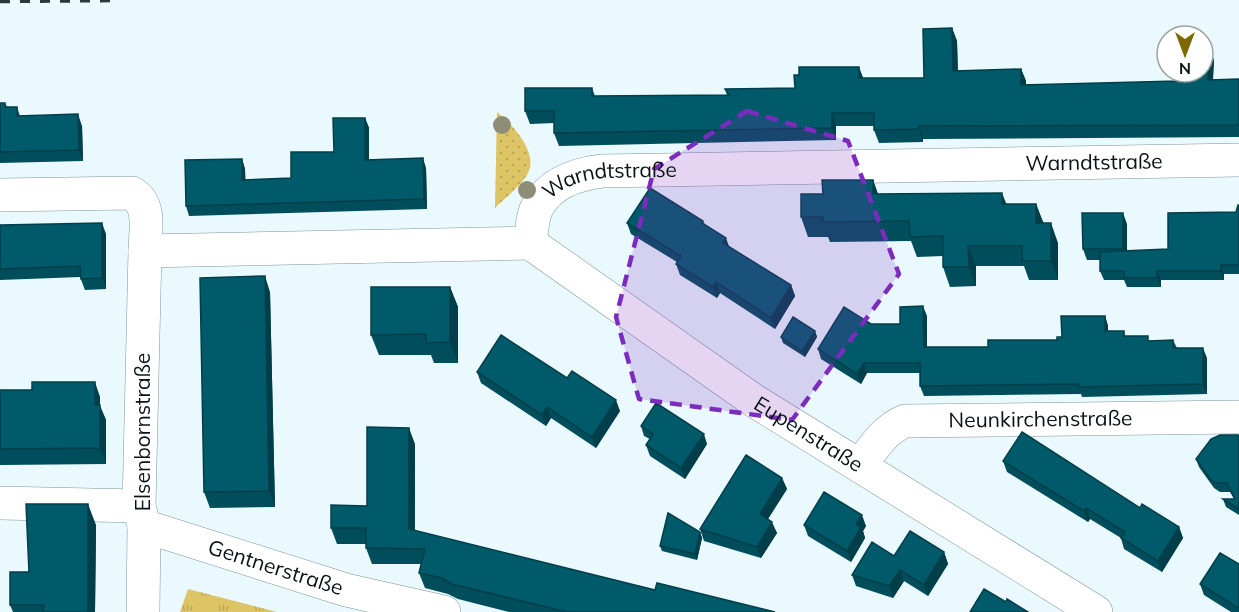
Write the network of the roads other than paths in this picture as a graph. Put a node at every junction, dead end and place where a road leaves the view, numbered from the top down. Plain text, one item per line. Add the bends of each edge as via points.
1 (1239, 160) edge
2 (0, 195) edge
3 (530, 243) junction
4 (145, 251) junction
5 (1239, 417) edge
6 (860, 466) junction
7 (0, 503) edge
8 (142, 516) junction
9 (143, 612) edge
10 (444, 612) edge
11 (1096, 612) edge

1 - 3 street, Warndtstraße via 575,174 537,206
2 - 4 street via 132,193 139,197 146,212
3 - 4 street
3 - 6 street, Eupenstraße via 753,400
4 - 8 street, Elsenbornstraße
5 - 6 street, Neunkirchenstraße via 905,421 879,440
6 - 11 street, Eupenstraße
7 - 8 street, Gentnerstraße
8 - 9 street, Elsenbornstraße
8 - 10 street, Gentnerstraße via 346,590

